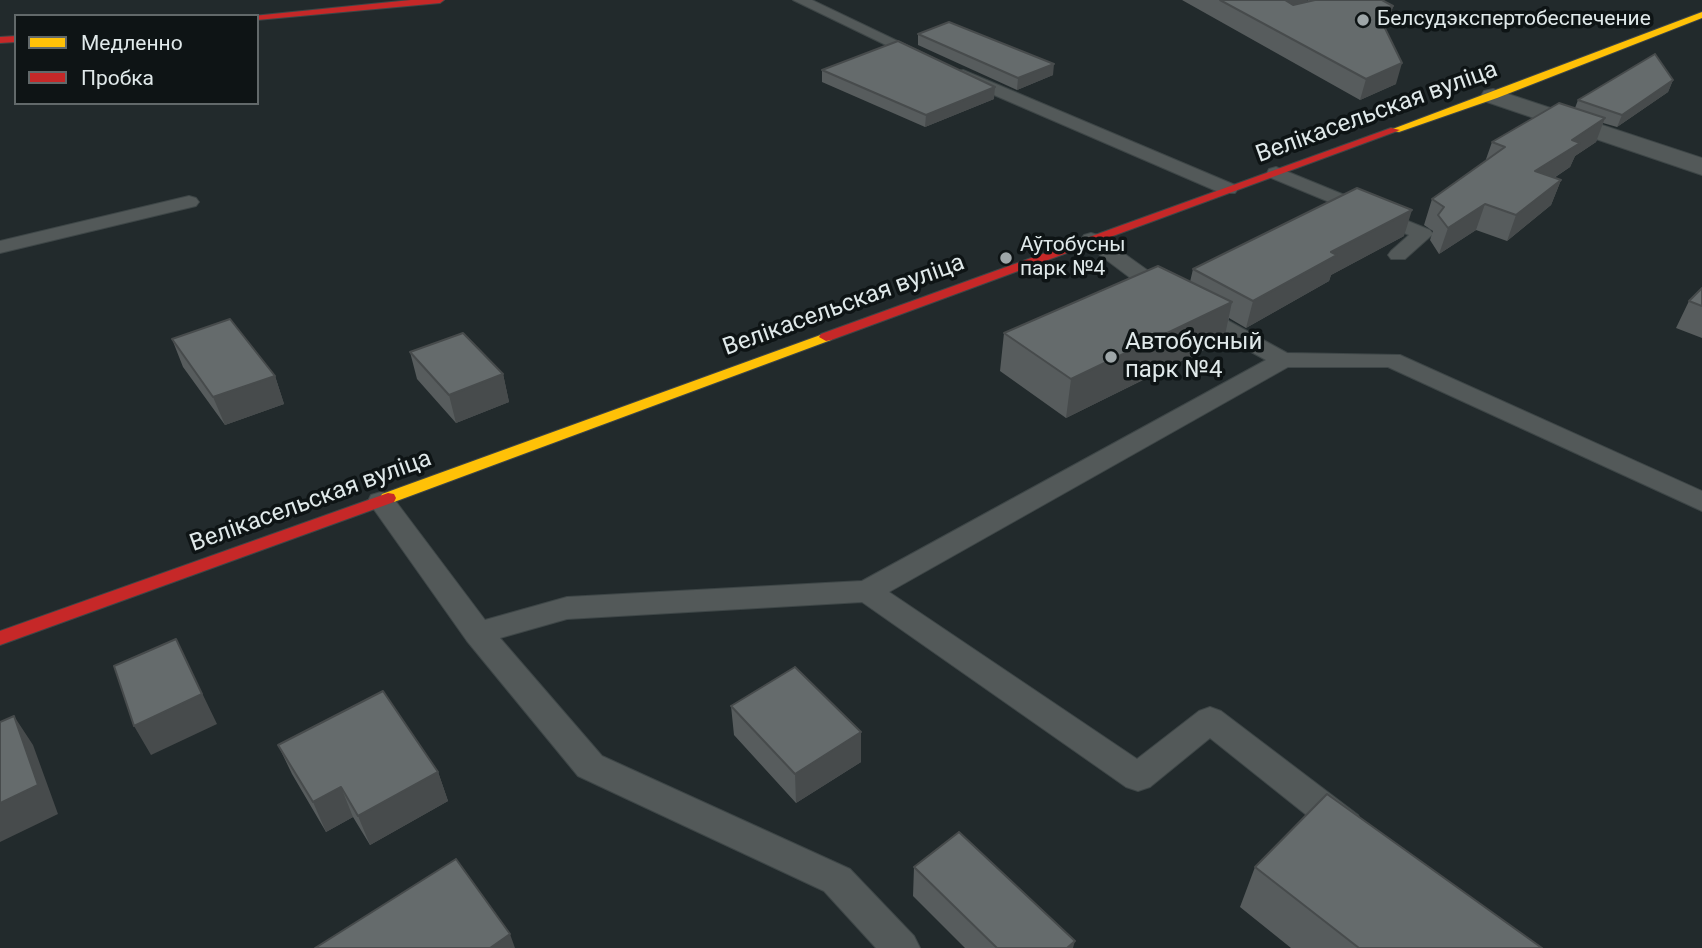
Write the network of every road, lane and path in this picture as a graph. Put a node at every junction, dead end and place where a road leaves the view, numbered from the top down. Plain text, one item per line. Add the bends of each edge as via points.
1 (440, 0) edge
2 (800, 0) edge
3 (1702, 15) edge
4 (259, 17) edge
5 (1493, 96) junction
6 (1702, 167) edge
7 (1276, 173) junction
8 (1228, 189) junction
9 (189, 202) dead end
10 (1091, 239) junction
11 (0, 247) edge
12 (1398, 255) dead end
13 (1283, 360) junction
14 (381, 501) junction
15 (1702, 502) edge
16 (867, 591) junction
17 (478, 633) junction
18 (0, 638) edge
19 (1372, 847) edge
20 (901, 948) edge

1 - 4 street
2 - 8 lane
3 - 5 street, Велікасельская вуліца
5 - 6 street
5 - 7 street, Велікасельская вуліца
7 - 8 street, Велікасельская вуліца
7 - 12 lane via 1423,234
8 - 10 street, Велікасельская вуліца
9 - 11 lane
10 - 13 lane via 1177,302
10 - 14 street, Велікасельская вуліца
13 - 15 lane via 1392,360
13 - 16 lane
14 - 17 lane
14 - 18 street, Велікасельская вуліца
16 - 17 lane via 567,608
16 - 19 lane via 1138,777 1210,720
17 - 20 lane via 590,766 837,880

